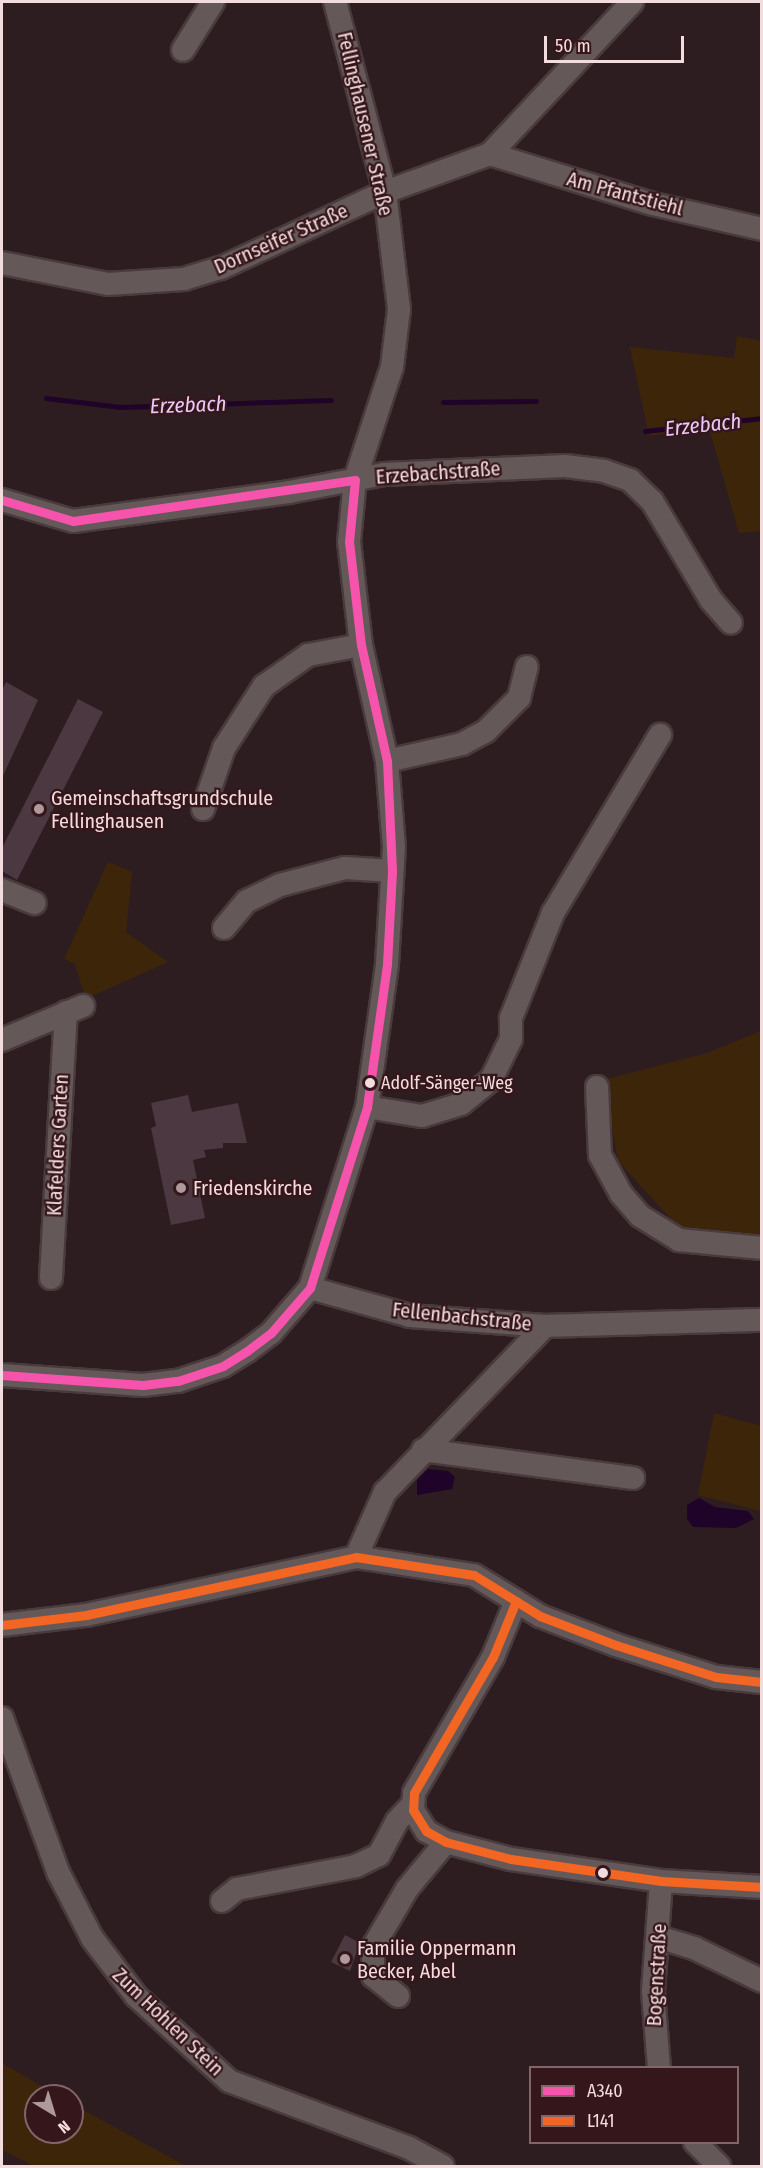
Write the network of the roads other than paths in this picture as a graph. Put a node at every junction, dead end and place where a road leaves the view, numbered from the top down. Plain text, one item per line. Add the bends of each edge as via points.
1 (213, 2) edge
2 (335, 2) edge
3 (632, 2) edge
4 (183, 50) dead end
5 (490, 154) junction
6 (385, 192) junction
7 (762, 229) edge
8 (2, 263) edge
9 (355, 480) junction
10 (2, 500) edge
11 (731, 623) dead end
12 (361, 645) junction
13 (527, 667) dead end
14 (660, 735) dead end
15 (387, 761) junction
16 (203, 809) dead end
17 (392, 871) junction
18 (2, 890) edge
19 (34, 903) dead end
20 (224, 928) dead end
21 (2, 1040) edge
22 (597, 1087) dead end
23 (367, 1107) junction
24 (762, 1248) edge
25 (51, 1278) dead end
26 (310, 1288) junction
27 (762, 1320) edge
28 (545, 1326) junction
29 (2, 1375) edge
30 (423, 1450) junction
31 (633, 1478) dead end
32 (356, 1557) junction
33 (516, 1601) junction
34 (2, 1625) edge
35 (762, 1682) edge
36 (2, 1718) edge
37 (412, 1805) junction
38 (447, 1842) junction
39 (661, 1881) junction
40 (762, 1887) edge
41 (222, 1901) dead end
42 (658, 1937) junction
43 (762, 1980) edge
44 (398, 1996) dead end
45 (659, 2066) edge
46 (697, 2144) edge
47 (443, 2166) edge
48 (719, 2166) edge

1 - 4 street
2 - 6 street, Fellinghausener Straße
3 - 5 street, Dornseifer Straße
5 - 6 street, Dornseifer Straße
5 - 7 street, Am Pfantstiehl via 653,204
6 - 8 street, Dornseifer Straße via 221,268 184,279 108,284
6 - 9 street, Fellinghausener Straße via 398,335 392,367
9 - 10 street, Erzebachstraße via 73,521
9 - 11 street, Erzebachstraße via 384,474 565,466 618,474 652,501 711,600
9 - 12 street, Fellinghausener Straße via 350,542
12 - 15 street, Fellinghausener Straße
12 - 16 street via 308,655 264,686 224,748
13 - 15 street via 519,698 486,731 462,744
14 - 23 street via 553,913 511,1018 511,1040 491,1080 460,1104 434,1114 422,1116
15 - 17 street, Fellinghausener Straße
17 - 20 street via 345,868 280,885 247,901
17 - 23 street, Fellinghausener Straße via 387,964
18 - 19 street
21 - 25 street, Klafelders Garten via 74,1009
22 - 24 street via 600,1155 621,1194 640,1216 679,1240
23 - 26 street, Fellinghausener Straße
26 - 28 street, Fellenbachstraße via 410,1316
26 - 29 street, Fellinghausener Straße via 271,1333 247,1351 223,1366 178,1381 143,1385
27 - 28 street, Fellenbachstraße
28 - 30 street, Fellenbachstraße
30 - 31 street
30 - 32 street, Fellenbachstraße via 385,1492
32 - 33 street via 474,1575
32 - 34 street via 86,1615
33 - 35 street via 540,1616 616,1646 716,1677
33 - 37 street via 493,1657 414,1793
36 - 47 street, Zum Hohlen Stein via 58,1872 92,1938 136,1996 228,2081 398,2144
37 - 38 street via 426,1830
37 - 41 street via 397,1821 379,1854 356,1866 237,1889
38 - 39 street via 512,1859
38 - 44 street via 407,1889 373,1947 373,1976
39 - 40 street
39 - 42 street, Bogenstraße
42 - 43 street via 694,1948
42 - 45 street, Bogenstraße via 652,2027
46 - 48 street

